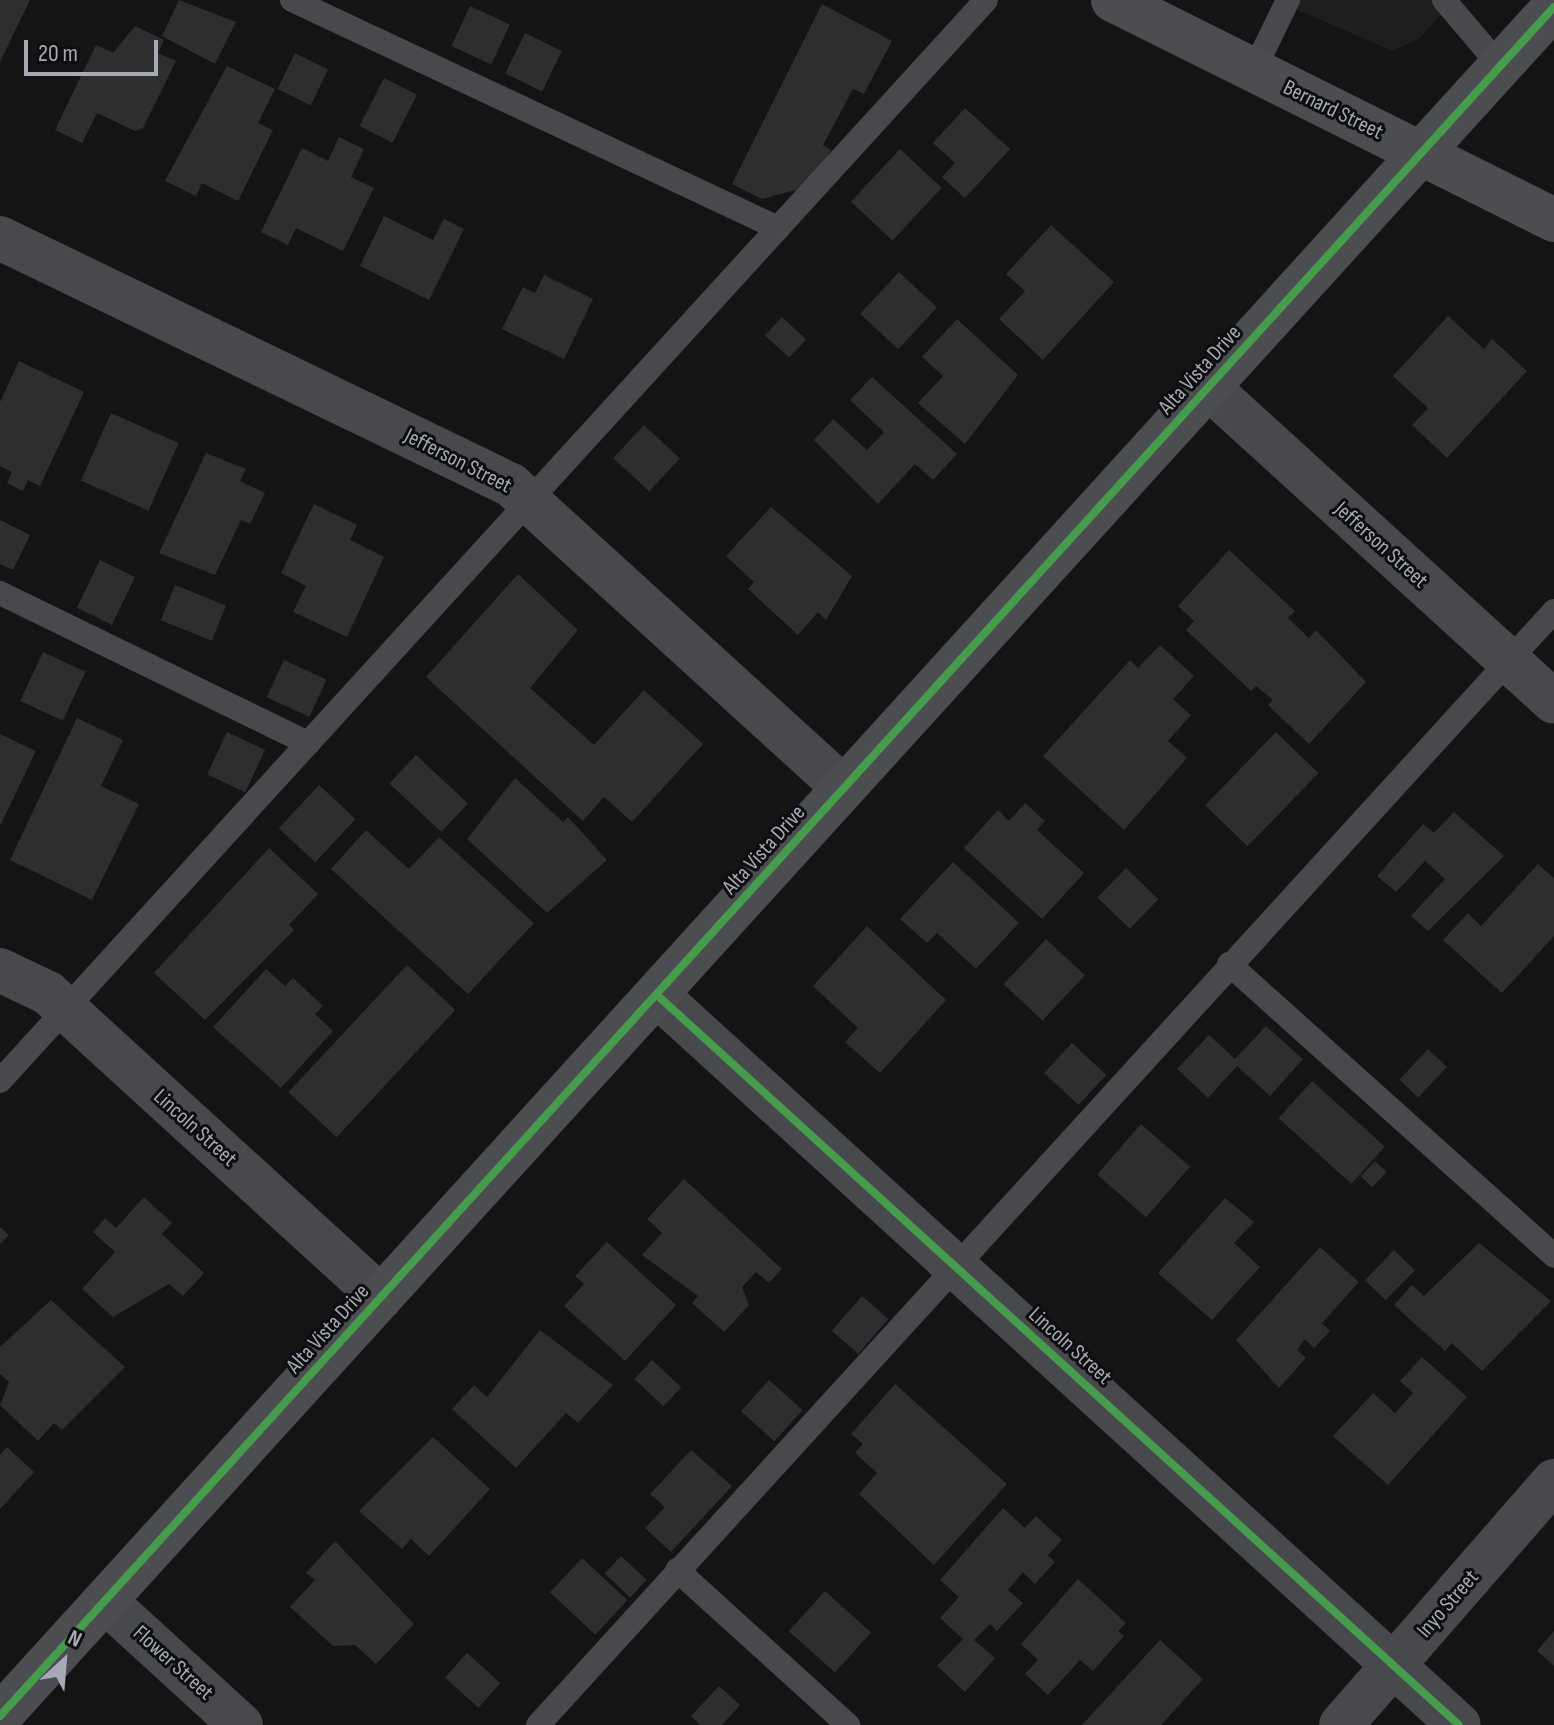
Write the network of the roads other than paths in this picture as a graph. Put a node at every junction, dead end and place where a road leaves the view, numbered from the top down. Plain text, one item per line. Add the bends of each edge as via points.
1 (292, 0) edge
2 (986, 0) edge
3 (1113, 0) edge
4 (1288, 0) edge
5 (1444, 0) edge
6 (1554, 7) edge
7 (1500, 66) junction
8 (1254, 70) junction
9 (1420, 153) junction
10 (1554, 220) edge
11 (778, 228) junction
12 (0, 238) edge
13 (1209, 388) junction
14 (529, 501) junction
15 (0, 593) edge
16 (1554, 611) edge
17 (1508, 661) junction
18 (1554, 702) edge
19 (308, 743) junction
20 (844, 788) junction
21 (1229, 964) junction
22 (0, 970) edge
23 (657, 995) junction
24 (65, 1009) junction
25 (0, 1081) edge
26 (1554, 1256) edge
27 (953, 1264) junction
28 (381, 1297) junction
29 (1554, 1481) edge
30 (677, 1570) junction
31 (105, 1601) junction
32 (1395, 1666) junction
33 (0, 1716) edge
34 (241, 1725) edge
35 (538, 1725) edge
36 (848, 1725) edge
37 (1341, 1725) edge
38 (1459, 1725) edge

1 - 11 lane
2 - 11 lane
3 - 8 street, Bernard Street
4 - 8 lane
5 - 7 lane
6 - 7 street, Alta Vista Drive
7 - 9 street, Alta Vista Drive
8 - 9 street, Bernard Street
9 - 10 street, Bernard Street
9 - 13 street, Alta Vista Drive
11 - 14 lane
12 - 14 street, Jefferson Street via 511,485
13 - 17 street, Jefferson Street
13 - 20 street, Alta Vista Drive
14 - 19 lane
14 - 20 street, Jefferson Street
15 - 19 lane
16 - 17 lane
17 - 18 street, Jefferson Street
17 - 21 lane
19 - 24 lane
20 - 23 street, Alta Vista Drive
21 - 26 lane
21 - 27 lane
22 - 24 street, Lincoln Street
23 - 27 street, Lincoln Street
23 - 28 street, Alta Vista Drive
24 - 25 lane
24 - 28 street, Lincoln Street
27 - 30 lane
27 - 32 street, Lincoln Street
28 - 31 street, Alta Vista Drive
29 - 32 street, Inyo Street
30 - 35 lane
30 - 36 lane
31 - 33 street, Alta Vista Drive
31 - 34 street, Flower Street
32 - 37 street, Inyo Street
32 - 38 street, Lincoln Street

